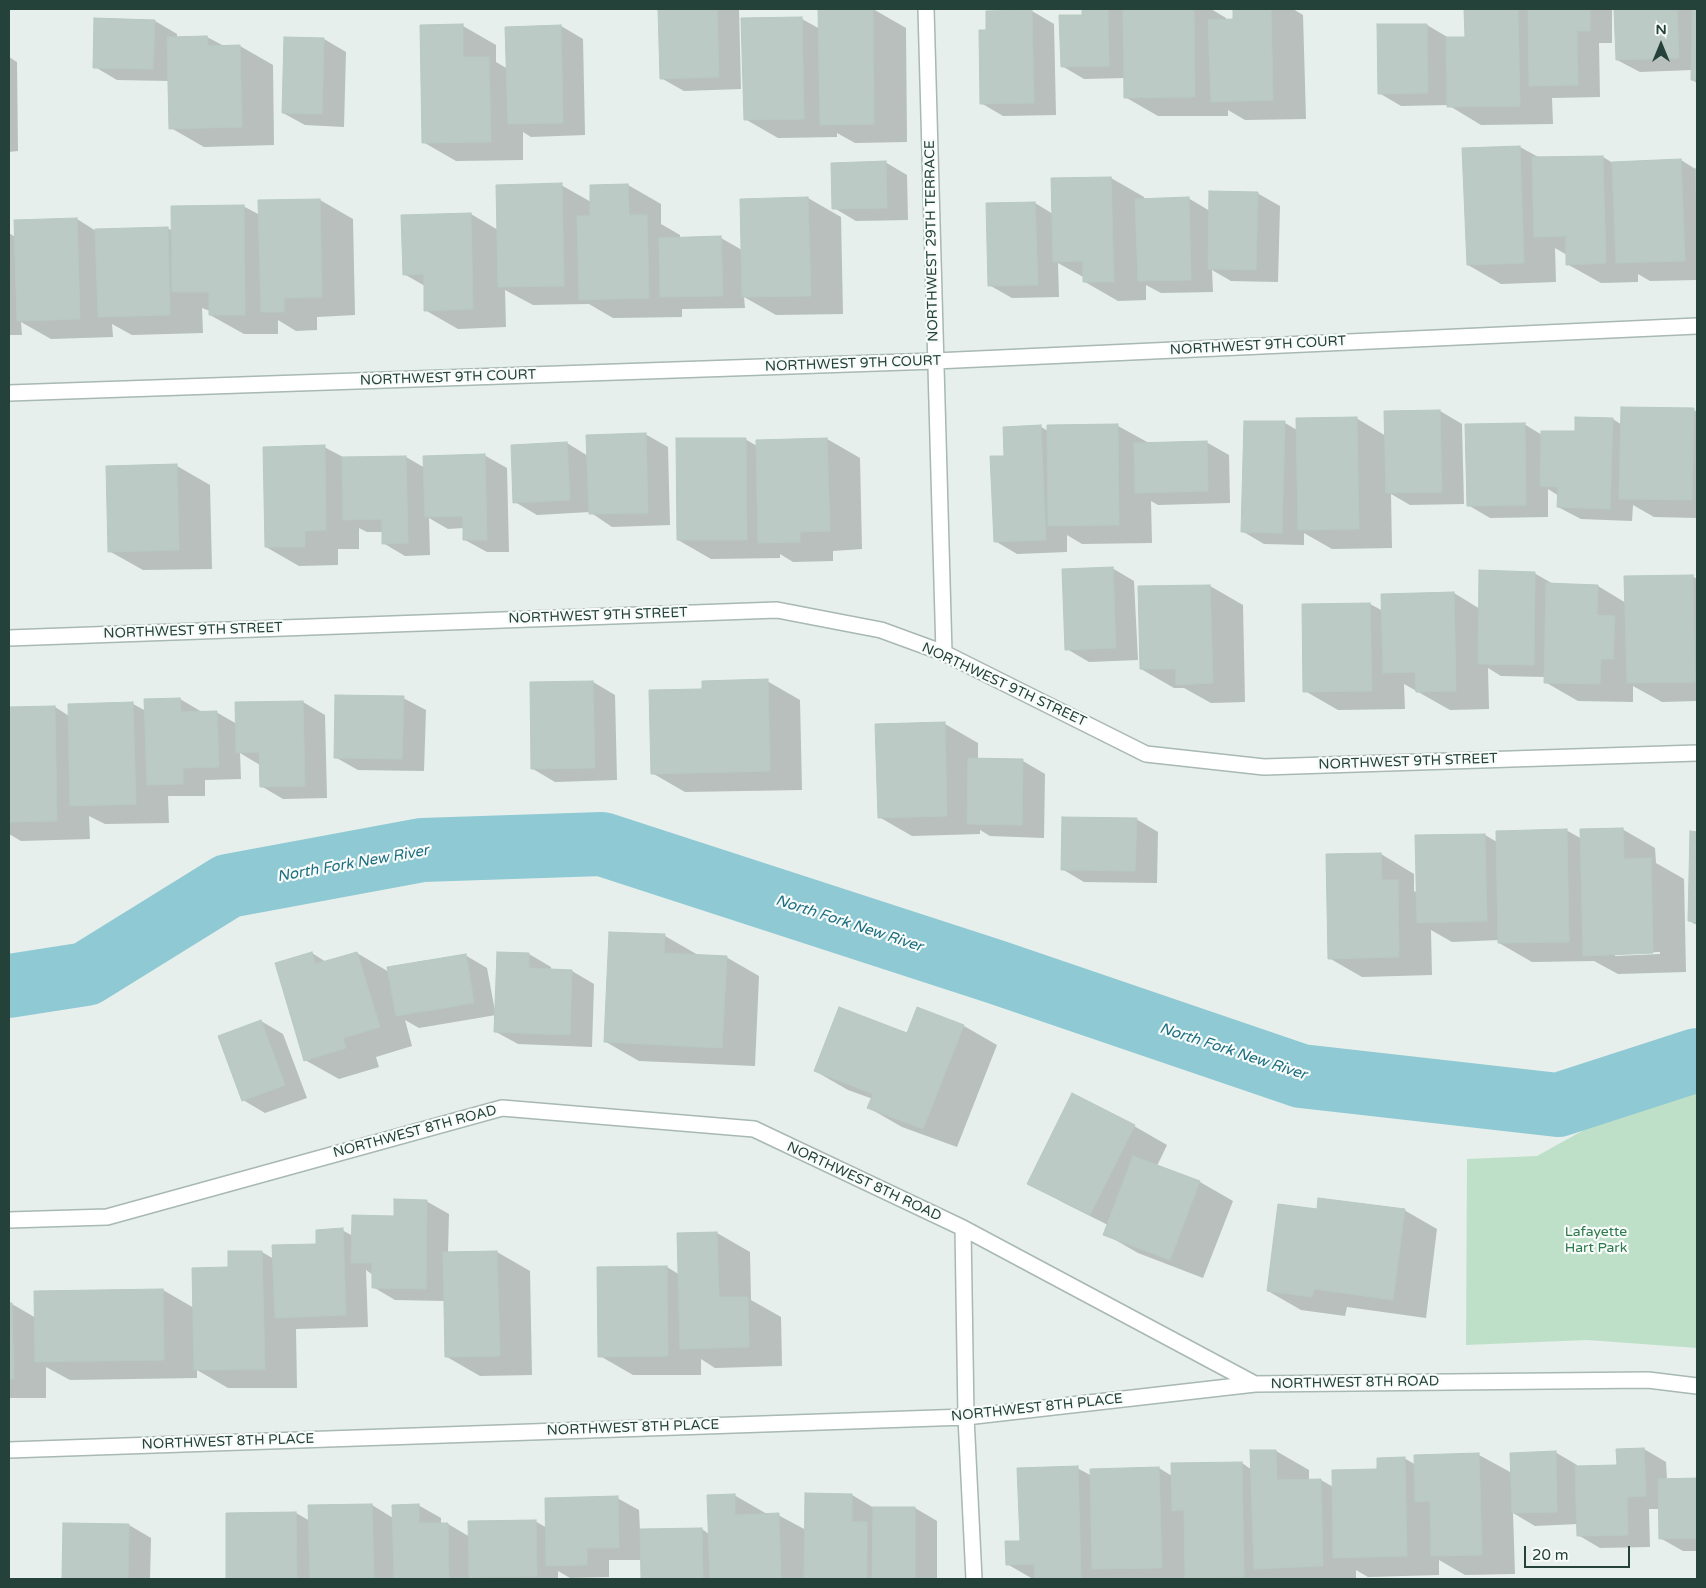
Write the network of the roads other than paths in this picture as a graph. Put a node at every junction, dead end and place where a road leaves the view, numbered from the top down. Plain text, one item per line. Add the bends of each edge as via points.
1 (926, 9) edge
2 (1697, 326) edge
3 (935, 361) junction
4 (9, 393) edge
5 (9, 638) edge
6 (944, 653) junction
7 (1697, 752) edge
8 (9, 1220) edge
9 (963, 1228) junction
10 (1255, 1384) junction
11 (1697, 1386) edge
12 (966, 1417) junction
13 (9, 1450) edge
14 (974, 1579) edge

1 - 3 street, NORTHWEST 29TH TERRACE
2 - 3 street, NORTHWEST 9TH COURT
3 - 4 street, NORTHWEST 9TH COURT
3 - 6 street, NORTHWEST 29TH TERRACE
5 - 6 street, NORTHWEST 9TH STREET via 777,610 881,630
6 - 7 street, NORTHWEST 9TH STREET via 1146,754 1264,766
8 - 9 street, NORTHWEST 8TH ROAD via 107,1217 502,1108 754,1129
9 - 10 street, NORTHWEST 8TH ROAD
9 - 12 street
10 - 11 street, NORTHWEST 8TH ROAD via 1648,1380
10 - 12 street, NORTHWEST 8TH PLACE
12 - 13 street, NORTHWEST 8TH PLACE
12 - 14 street

